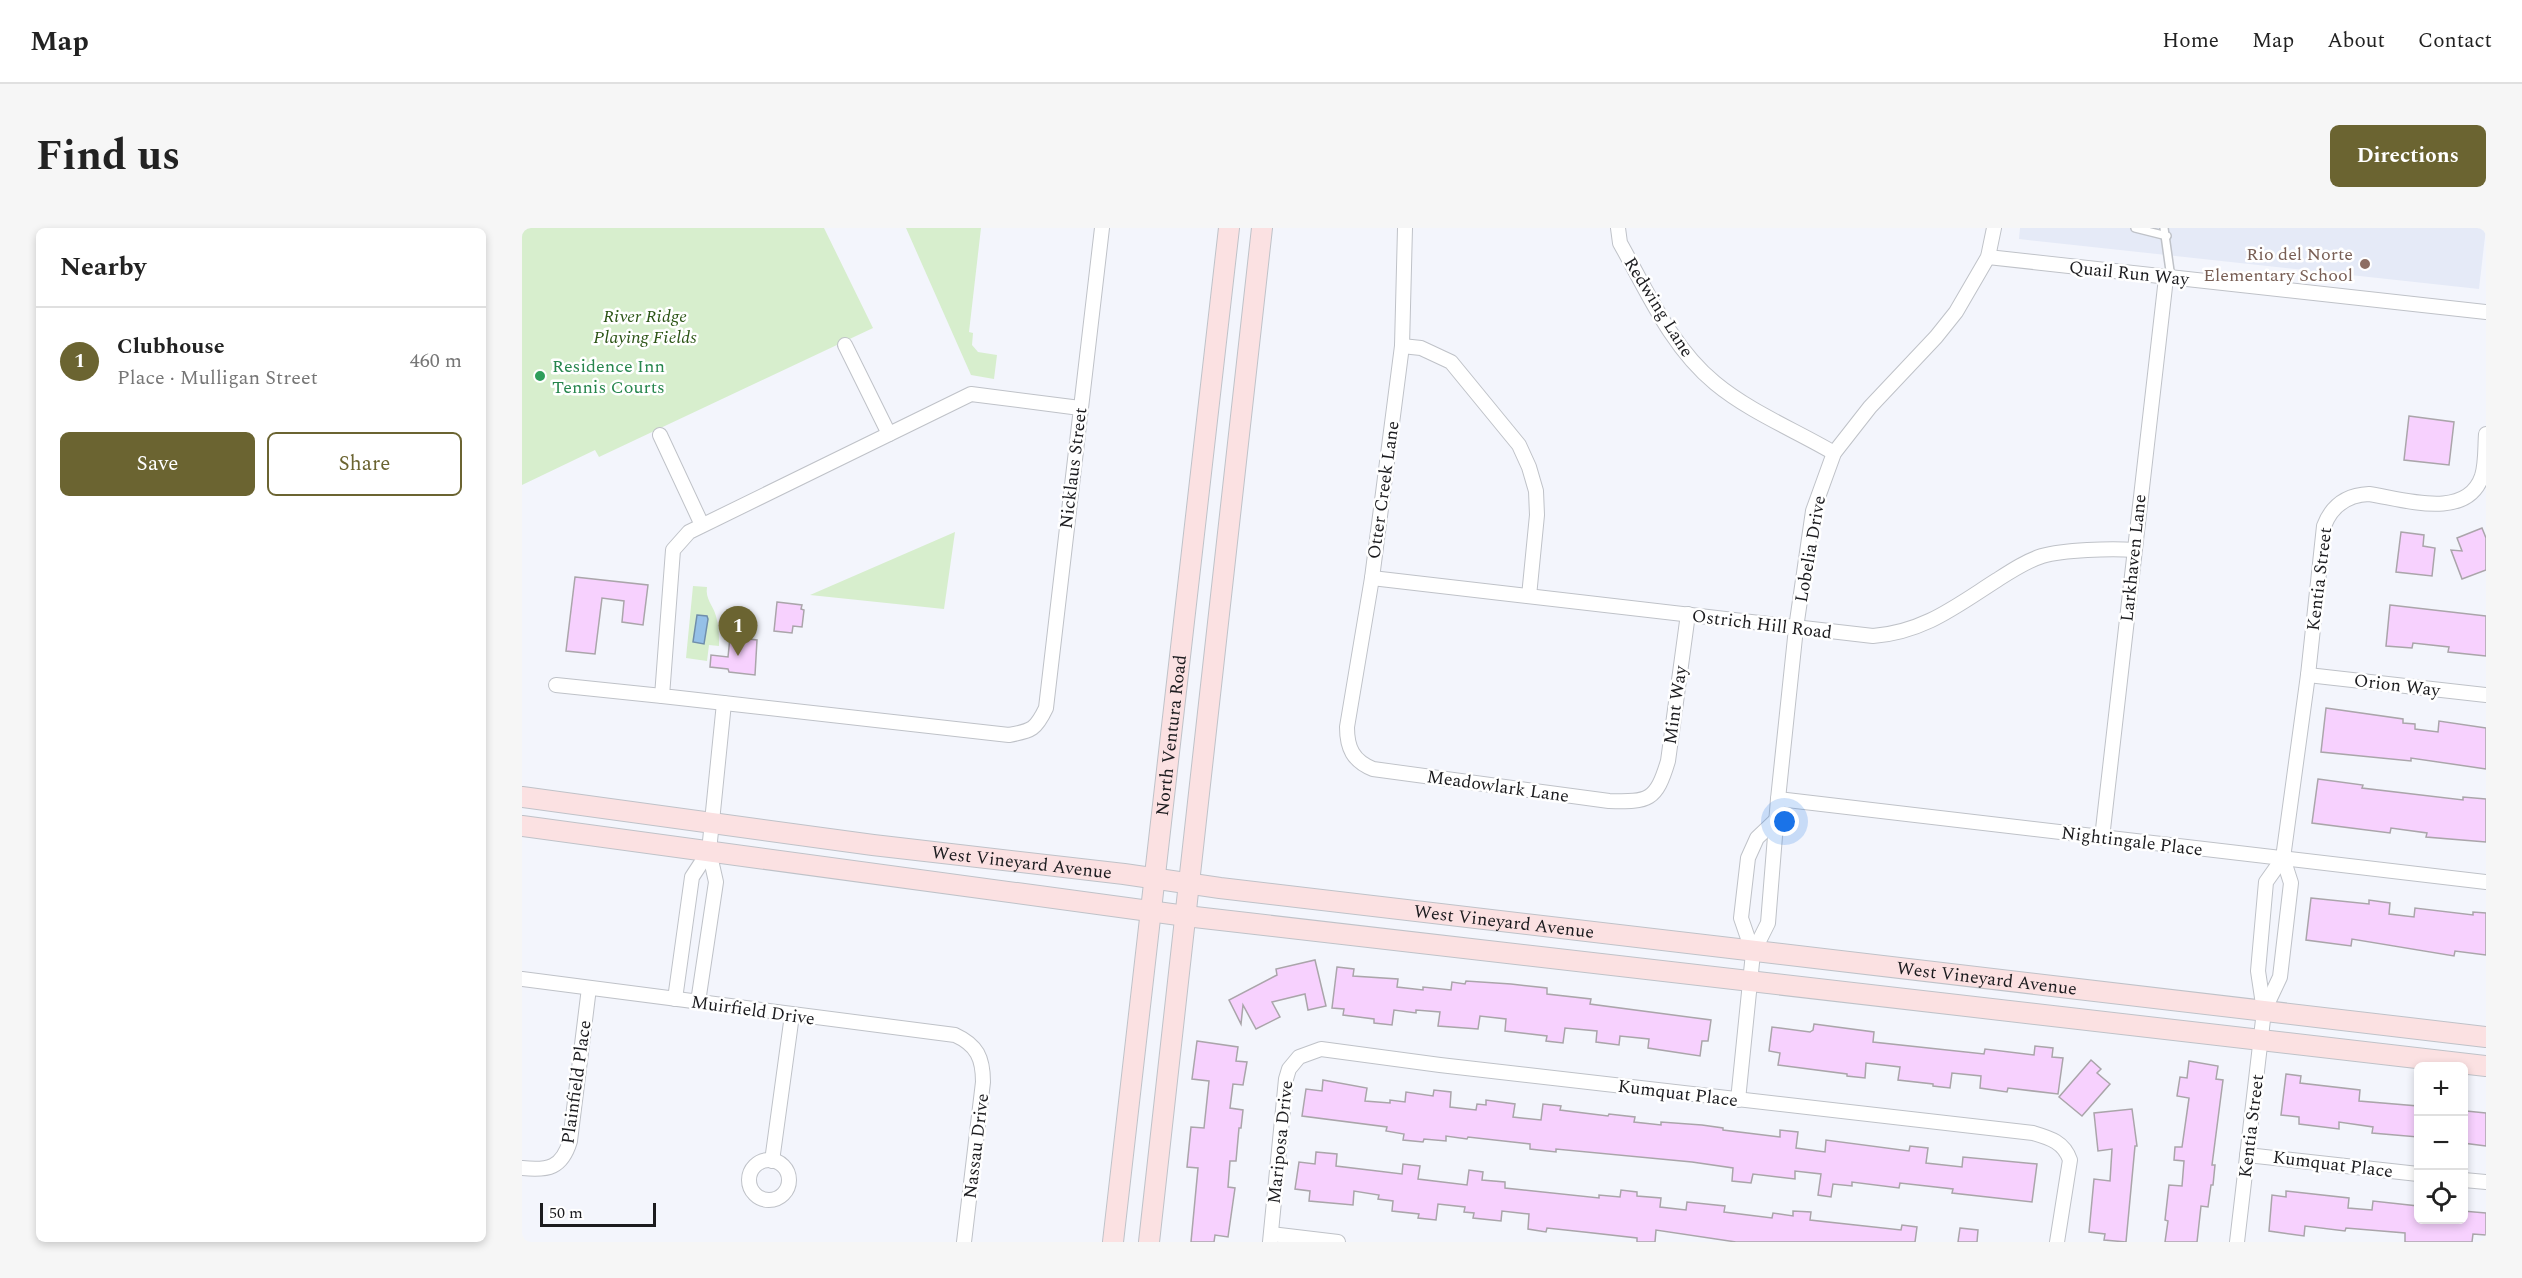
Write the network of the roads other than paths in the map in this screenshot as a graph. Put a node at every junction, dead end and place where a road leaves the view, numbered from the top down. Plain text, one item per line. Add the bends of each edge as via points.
1 (1102, 228) edge
2 (1229, 228) edge
3 (1262, 228) edge
4 (1405, 228) edge
5 (1618, 228) edge
6 (1994, 228) edge
7 (2135, 228) edge
8 (2164, 228) edge
9 (2167, 236) junction
10 (1988, 257) junction
11 (2168, 278) junction
12 (2486, 312) edge
13 (844, 345) dead end
14 (1402, 346) junction
15 (1080, 408) junction
16 (889, 434) junction
17 (2486, 434) edge
18 (660, 435) dead end
19 (1834, 453) junction
20 (702, 525) junction
21 (2134, 550) junction
22 (1372, 578) junction
23 (1529, 596) junction
24 (1688, 614) junction
25 (1796, 628) junction
26 (2308, 675) junction
27 (556, 685) dead end
28 (2486, 695) edge
29 (662, 696) junction
30 (724, 703) junction
31 (1350, 750) joint
32 (1654, 794) joint
33 (522, 797) edge
34 (1778, 798) junction
35 (1777, 819) junction
36 (713, 822) junction
37 (522, 826) edge
38 (2102, 838) junction
39 (709, 851) junction
40 (2283, 858) junction
41 (1155, 879) junction
42 (2486, 882) edge
43 (1190, 884) junction
44 (1150, 911) junction
45 (1186, 916) junction
46 (1753, 952) junction
47 (522, 979) edge
48 (1750, 982) junction
49 (589, 988) junction
50 (675, 999) junction
51 (698, 1002) junction
52 (2264, 1011) junction
53 (792, 1015) junction
54 (2486, 1037) edge
55 (2261, 1041) junction
56 (978, 1051) joint
57 (1309, 1052) joint
58 (2486, 1066) edge
59 (1738, 1100) junction
60 (2247, 1155) junction
61 (772, 1161) dead end
62 (522, 1168) edge
63 (2414, 1174) edge
64 (2468, 1180) edge
65 (2486, 1182) edge
66 (1270, 1238) edge
67 (964, 1242) edge
68 (1113, 1242) edge
69 (1149, 1242) edge
70 (1338, 1242) edge
71 (2057, 1242) edge
72 (2237, 1242) edge

1 - 15 street, Nicklaus Street
2 - 41 main road, North Ventura Road
3 - 43 main road, North Ventura Road
4 - 14 street, Otter Creek Lane
5 - 19 street, Redwing Lane via 1620,243 1631,264 1672,335 1694,363 1737,400
6 - 10 street, Lobelia Drive
7 - 9 lane
8 - 9 lane
9 - 11 lane
10 - 11 street, Quail Run Way
10 - 19 street, Lobelia Drive via 1949,320 1870,406
11 - 12 street, Quail Run Way
11 - 21 street, Larkhaven Lane
13 - 16 street
14 - 22 street, Otter Creek Lane
14 - 23 street via 1421,348 1451,362 1519,445 1536,491 1538,515
15 - 16 street via 971,394
15 - 30 street, Nicklaus Street via 1046,708 1037,726 1009,735
16 - 20 street
17 - 26 street, Kentia Street via 2481,477 2469,494 2457,502 2444,505 2358,494 2337,505 2328,516
18 - 20 street
19 - 25 street, Lobelia Drive via 1813,511
20 - 29 street via 689,532 673,550
21 - 25 street, Ostrich Hill Road via 2043,556 2018,567 1934,620 1892,635
21 - 38 street, Larkhaven Lane
22 - 23 street, Ostrich Hill Road
22 - 31 street, Otter Creek Lane via 1347,727
23 - 24 street, Ostrich Hill Road
24 - 25 street, Ostrich Hill Road
24 - 32 street, Mint Way via 1668,761
25 - 34 street, Lobelia Drive
26 - 28 street, Orion Way
26 - 40 street, Kentia Street
27 - 29 street
29 - 30 street
30 - 36 street
31 - 32 street, Meadowlark Lane via 1372,770 1609,801 1647,799
33 - 36 main road, West Vineyard Avenue
34 - 35 street, Lobelia Drive
34 - 38 street, Nightingale Place
35 - 46 street, Lobelia Drive via 1768,923
35 - 46 street, Lobelia Drive via 1757,838 1748,858 1741,918
36 - 39 street
36 - 41 main road, West Vineyard Avenue
37 - 39 main road, West Vineyard Avenue
38 - 40 street, Nightingale Place
39 - 44 main road, West Vineyard Avenue
39 - 50 street via 692,878
39 - 51 street via 716,882
40 - 42 street, Nightingale Place
40 - 52 street, Kentia Street via 2291,883 2280,977
40 - 52 street, Kentia Street via 2266,882 2258,971
41 - 43 main road, West Vineyard Avenue
41 - 44 main road, North Ventura Road
43 - 45 main road, North Ventura Road
43 - 46 main road, West Vineyard Avenue
44 - 45 main road, West Vineyard Avenue
44 - 68 main road, North Ventura Road
45 - 48 main road, West Vineyard Avenue
45 - 69 main road, North Ventura Road
46 - 48 street, Lobelia Drive
46 - 52 main road, West Vineyard Avenue
47 - 49 street, Muirfield Drive
48 - 55 main road, West Vineyard Avenue
48 - 59 street, Lobelia Drive
49 - 50 street, Muirfield Drive
49 - 62 street, Plainfield Place via 570,1141 561,1162 550,1168
50 - 51 street, Muirfield Drive
51 - 53 street, Muirfield Drive
52 - 54 main road, West Vineyard Avenue
52 - 55 street, Kentia Street
53 - 56 street, Muirfield Drive via 955,1035
53 - 61 street
55 - 58 main road, West Vineyard Avenue
55 - 60 street, Kentia Street
56 - 67 street, Nassau Drive via 983,1082
57 - 59 street, Kumquat Place via 1322,1048
57 - 66 street, Mariposa Drive via 1294,1063 1286,1079
59 - 71 street, Kumquat Place via 2048,1137 2065,1147 2070,1160
60 - 63 street, Kumquat Place
60 - 72 street, Kentia Street
64 - 65 street
66 - 70 street

